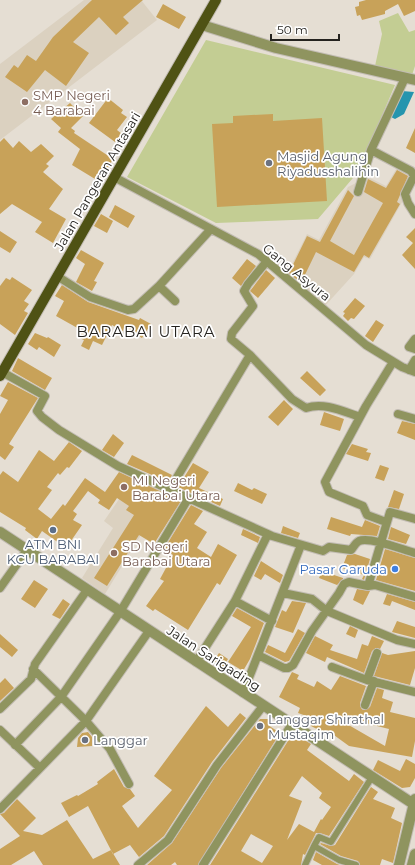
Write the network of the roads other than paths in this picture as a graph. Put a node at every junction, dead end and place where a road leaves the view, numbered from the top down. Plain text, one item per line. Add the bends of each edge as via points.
1 (216, 0) edge
2 (202, 25) junction
3 (404, 78) junction
4 (415, 80) edge
5 (371, 150) junction
6 (114, 177) junction
7 (414, 182) edge
8 (358, 192) dead end
9 (415, 214) edge
10 (210, 229) junction
11 (267, 261) junction
12 (57, 276) junction
13 (158, 286) junction
14 (175, 301) dead end
15 (415, 339) edge
16 (415, 349) edge
17 (250, 355) junction
18 (415, 360) edge
19 (393, 362) junction
20 (412, 371) edge
21 (1, 374) edge
22 (398, 414) dead end
23 (360, 417) junction
24 (415, 419) edge
25 (170, 489) junction
26 (188, 499) junction
27 (415, 519) edge
28 (386, 522) junction
29 (0, 532) edge
30 (268, 534) junction
31 (381, 542) junction
32 (302, 546) junction
33 (27, 550) junction
34 (415, 553) edge
35 (368, 586) junction
36 (0, 588) edge
37 (87, 590) junction
38 (284, 594) junction
39 (415, 598) edge
40 (234, 601) junction
41 (327, 611) junction
42 (120, 612) junction
43 (272, 621) junction
44 (149, 631) junction
45 (415, 644) edge
46 (377, 653) dead end
47 (258, 655) junction
48 (196, 662) junction
49 (332, 667) dead end
50 (33, 669) junction
51 (370, 681) junction
52 (415, 692) edge
53 (243, 693) junction
54 (61, 697) junction
55 (365, 705) dead end
56 (263, 706) junction
57 (0, 709) edge
58 (86, 721) junction
59 (292, 724) junction
60 (0, 730) edge
61 (15, 745) junction
62 (40, 768) junction
63 (372, 777) junction
64 (129, 784) dead end
65 (415, 802) edge
66 (0, 809) edge
67 (314, 846) junction
68 (415, 854) edge
69 (138, 865) edge
70 (203, 865) edge
71 (305, 865) edge
72 (356, 865) edge
73 (399, 865) edge
74 (412, 865) edge

1 - 2 main road, Jalan Pangeran Antasari
2 - 3 street via 276,48
2 - 6 main road, Jalan Pangeran Antasari
3 - 4 street
3 - 5 street
5 - 7 street via 411,171
5 - 8 street
6 - 10 street, Gang Asyura
6 - 12 main road, Jalan Pangeran Antasari
7 - 9 street via 405,194
10 - 11 street, Gang Asyura
10 - 13 street
11 - 17 street via 244,291 253,306 232,333 231,339
11 - 19 street, Gang Asyura via 366,345
12 - 13 street via 90,297 128,310 134,309
12 - 21 main road, Jalan Pangeran Antasari
13 - 14 street
15 - 16 street via 410,347
17 - 23 street via 292,399 306,408 315,405 327,406
17 - 25 street
18 - 20 street
19 - 20 street, Gang Asyura
19 - 23 street
21 - 25 street via 45,396 38,412 59,430 118,466
22 - 24 street
23 - 28 street via 325,482 329,492 363,506 367,515
25 - 26 street
26 - 30 street
26 - 42 street
27 - 28 street via 390,512
28 - 31 street
29 - 33 street, Jalan Sarigading
30 - 32 street
30 - 40 street
31 - 32 street via 359,541 351,550 329,547 323,551
31 - 34 street
31 - 35 street
32 - 38 street
33 - 36 street
33 - 37 street, Jalan Sarigading
35 - 39 street via 375,585
35 - 41 street via 346,582
37 - 42 street, Jalan Sarigading
37 - 50 street
38 - 41 street via 312,599
38 - 43 street
40 - 43 street
40 - 48 street
41 - 45 street via 398,640
41 - 47 street via 312,631 293,665 284,668
42 - 44 street, Jalan Sarigading
42 - 54 street
43 - 47 street
44 - 48 street, Jalan Sarigading
44 - 58 street
46 - 51 street
47 - 53 street
48 - 53 street, Jalan Sarigading
49 - 51 street
50 - 54 street
50 - 57 street via 28,683
51 - 52 street
51 - 55 street
53 - 56 street, Jalan Sarigading
54 - 58 street
54 - 61 street
56 - 59 street, Jalan Sarigading
56 - 69 street via 217,765 168,840
58 - 62 street
58 - 64 street via 110,749
59 - 63 street, Jalan Sarigading
59 - 70 street
60 - 61 street
61 - 62 street
62 - 66 street
63 - 65 street, Jalan Sarigading
63 - 67 street via 331,842 318,837
65 - 73 street
67 - 71 street
67 - 72 street via 339,860
68 - 74 street

